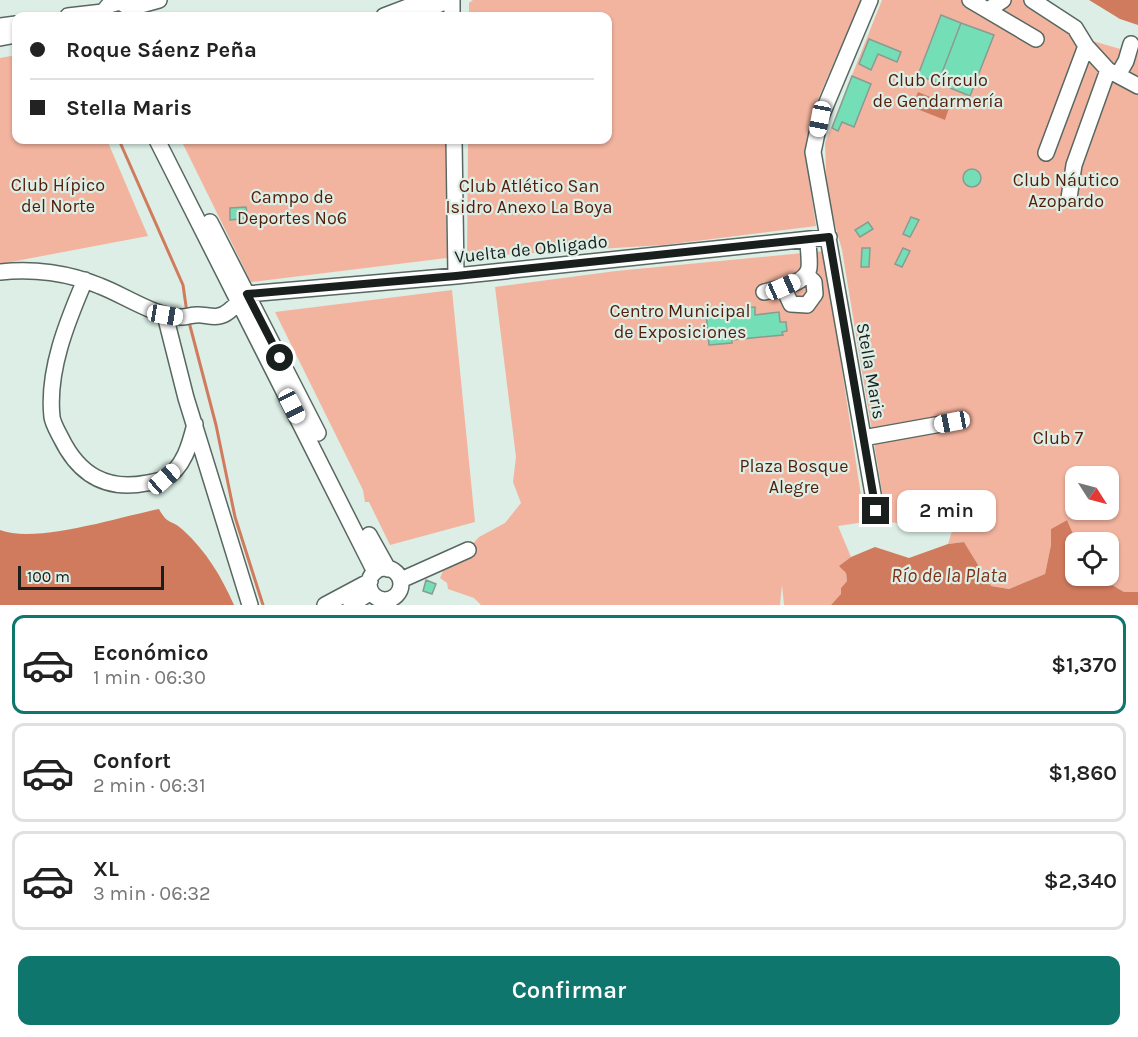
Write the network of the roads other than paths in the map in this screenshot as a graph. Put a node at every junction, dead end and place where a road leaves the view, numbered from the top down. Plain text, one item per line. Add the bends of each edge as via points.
1 (159, 0) edge
2 (426, 0) edge
3 (450, 0) edge
4 (870, 0) edge
5 (970, 0) edge
6 (1003, 0) edge
7 (1032, 0) edge
8 (109, 8) edge
9 (988, 10) junction
10 (88, 12) edge
11 (132, 12) edge
12 (394, 12) edge
13 (424, 12) edge
14 (1036, 39) dead end
15 (1131, 44) dead end
16 (1086, 46) junction
17 (1113, 72) junction
18 (1138, 86) edge
19 (159, 144) edge
20 (170, 144) edge
21 (454, 144) edge
22 (1046, 153) dead end
23 (1070, 198) dead end
24 (829, 237) junction
25 (808, 240) junction
26 (0, 272) edge
27 (807, 274) junction
28 (456, 276) junction
29 (85, 280) junction
30 (783, 287) junction
31 (764, 292) dead end
32 (243, 297) junction
33 (165, 315) junction
34 (952, 422) dead end
35 (195, 424) junction
36 (863, 438) junction
37 (876, 511) dead end
38 (468, 550) dead end
39 (376, 578) junction
40 (401, 580) junction
41 (250, 605) edge
42 (325, 605) edge
43 (351, 605) edge

1 - 11 street
2 - 12 street
3 - 13 street
4 - 24 street, Stella Maris via 820,119 813,152
5 - 9 street
6 - 9 street
7 - 16 street via 1075,28
8 - 10 street
8 - 11 street via 120,2
9 - 14 street
15 - 17 street via 1126,61
16 - 17 street
16 - 22 street
17 - 18 street
17 - 23 street via 1083,134
19 - 32 street
20 - 32 street
21 - 28 street
24 - 25 street, Vuelta de Obligado
24 - 36 street, Stella Maris
25 - 27 street
25 - 28 street, Vuelta de Obligado
26 - 29 street via 50,272
27 - 30 street
27 - 30 street via 814,282 815,294 807,305 791,304
28 - 32 street, Vuelta de Obligado
29 - 33 street
29 - 35 street via 69,317 54,372 52,419 66,449 87,474 112,485 139,484 164,479 177,468 189,449
30 - 31 street
32 - 33 street via 234,308 219,316
32 - 39 street
33 - 35 street
34 - 36 street
35 - 41 street
36 - 37 street, Stella Maris
38 - 40 street
39 - 40 street via 398,574
39 - 40 street via 377,598 386,601 394,598
39 - 42 street
39 - 43 street

